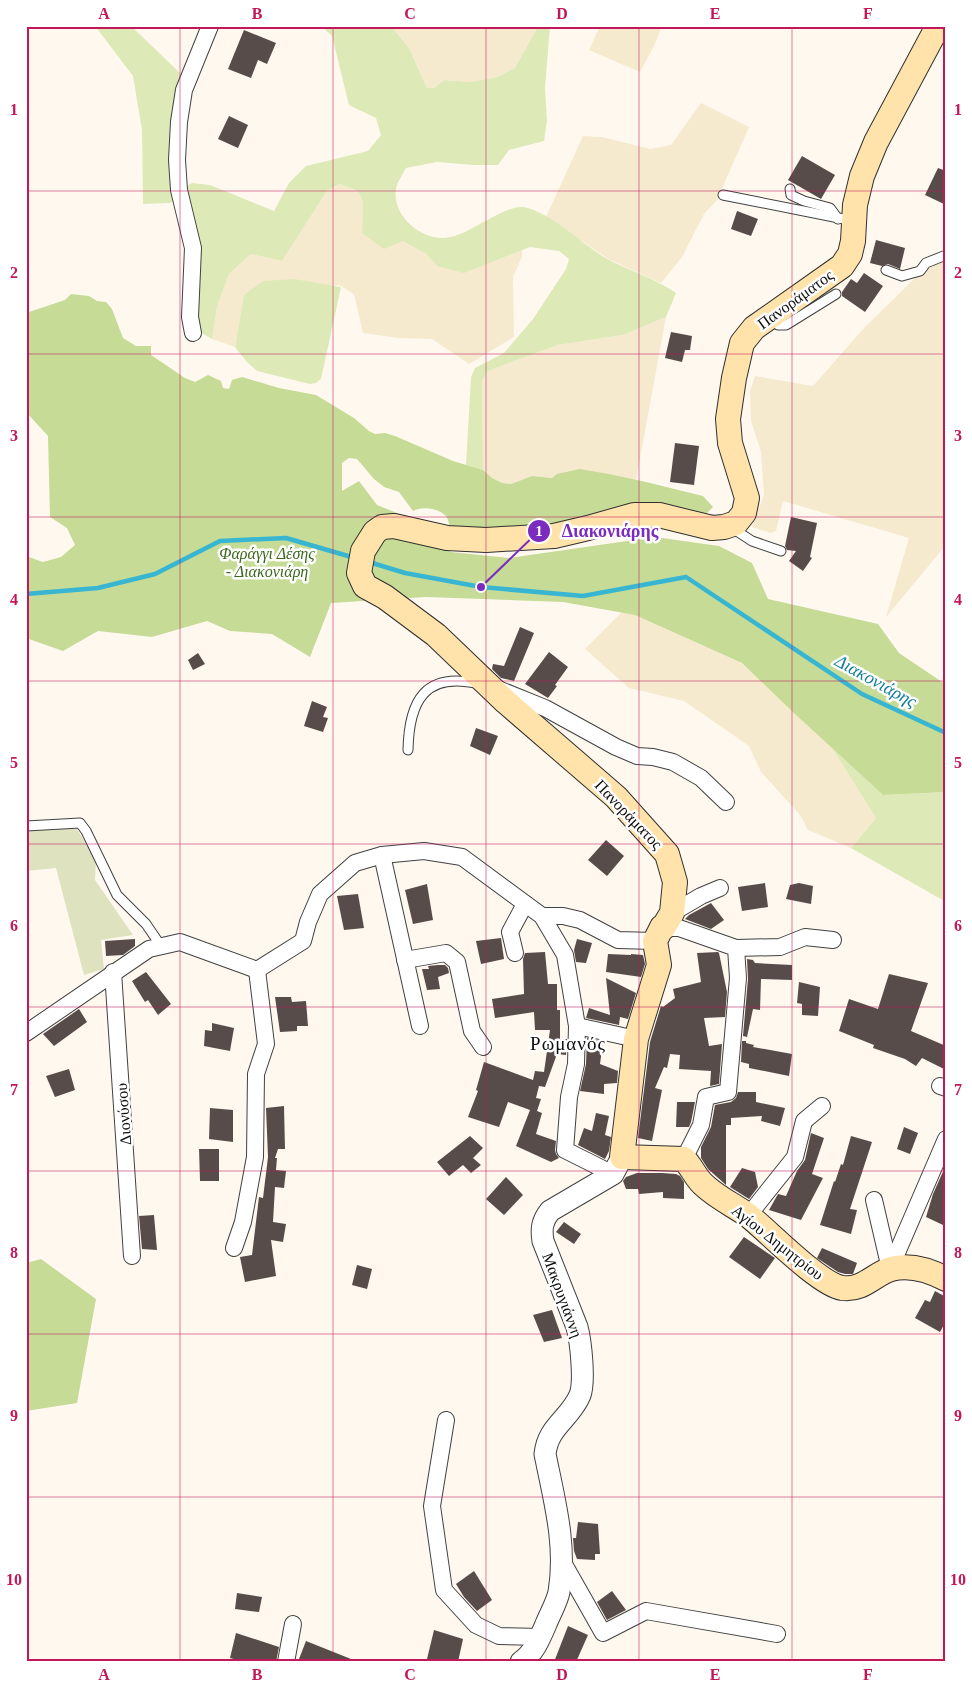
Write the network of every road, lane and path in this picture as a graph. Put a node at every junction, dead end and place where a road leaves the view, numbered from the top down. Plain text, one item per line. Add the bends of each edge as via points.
1 (210, 26) edge
2 (938, 26) edge
3 (790, 189) dead end
4 (723, 195) dead end
5 (846, 220) junction
6 (946, 255) edge
7 (886, 270) dead end
8 (836, 294) dead end
9 (768, 317) junction
10 (193, 333) dead end
11 (729, 526) junction
12 (782, 552) dead end
13 (491, 687) junction
14 (408, 750) dead end
15 (726, 802) dead end
16 (26, 826) edge
17 (382, 855) junction
18 (720, 888) dead end
19 (526, 904) junction
20 (542, 916) junction
21 (663, 927) junction
22 (833, 940) dead end
23 (161, 946) junction
24 (736, 948) junction
25 (514, 952) dead end
26 (405, 960) junction
27 (257, 970) junction
28 (113, 972) junction
29 (420, 1026) dead end
30 (578, 1026) junction
31 (26, 1033) edge
32 (636, 1039) junction
33 (483, 1047) dead end
34 (822, 1106) dead end
35 (946, 1139) edge
36 (684, 1159) junction
37 (617, 1165) junction
38 (874, 1200) dead end
39 (748, 1216) junction
40 (234, 1248) dead end
41 (132, 1256) dead end
42 (890, 1269) junction
43 (946, 1279) edge
44 (446, 1420) dead end
45 (561, 1560) junction
46 (293, 1624) dead end
47 (777, 1634) dead end
48 (541, 1638) junction
49 (286, 1662) edge
50 (521, 1662) edge

1 - 10 street via 184,90 179,122 179,190 193,248 190,317
2 - 5 main road, Πανοράματος via 876,142 855,204
3 - 5 lane via 791,195 830,208
4 - 5 lane
5 - 9 main road, Πανοράματος via 854,241 842,266
6 - 7 lane via 926,263 920,271 902,276
8 - 9 lane via 786,325 778,325
9 - 11 main road, Πανοράματος via 742,343 734,378 728,432 747,502 742,518
11 - 12 lane via 752,541
11 - 13 main road, Πανοράματος via 707,527 671,517 641,514 554,536 486,540 447,538 394,526 374,532 361,558 359,574 365,586 386,597 436,635
13 - 14 lane via 452,680 431,686 418,701 412,715
13 - 15 street via 544,708 616,748 638,756 673,762 701,778
13 - 21 main road, Πανοράματος via 616,797 667,854 675,882
16 - 23 lane via 80,823 117,895 146,924
17 - 19 street via 424,850 462,857
17 - 26 street
17 - 27 street via 354,862 320,894 303,941
18 - 21 street via 701,896
19 - 20 street
19 - 25 street via 510,932
20 - 21 street via 580,920 618,940
20 - 30 street via 565,955
21 - 24 street via 679,928
21 - 32 main road, Πανοράματος via 659,964
22 - 24 street via 805,937 780,946
23 - 27 street via 180,942
23 - 28 street via 149,948
24 - 36 street via 738,978 728,1092 706,1097 701,1125
26 - 29 street
26 - 33 street via 446,953 457,962 472,1031
27 - 40 street via 266,1044 256,1074 255,1157 243,1222
28 - 31 street
28 - 41 street, Διονύσου
30 - 32 street
30 - 37 street via 565,1150
32 - 37 main road, Πανοράματος
34 - 39 street via 804,1121 795,1157
35 - 42 street
36 - 37 main road
36 - 39 main road, Αγίου Δημητρίου via 703,1185
37 - 45 street, Μακρυγιάννη via 555,1207 544,1218 542,1229 542,1241 580,1338 580,1396 550,1436 545,1454
38 - 42 street
39 - 42 main road, Αγίου Δημητρίου via 799,1259 842,1288 865,1284
42 - 43 main road, Αγίου Δημητρίου via 924,1269
44 - 48 street via 432,1506 444,1590 476,1625 498,1636
45 - 47 street via 603,1634 646,1611
45 - 48 street, Μακρυγιάννη via 558,1593
46 - 49 street
48 - 50 street, Μακρυγιάννη

